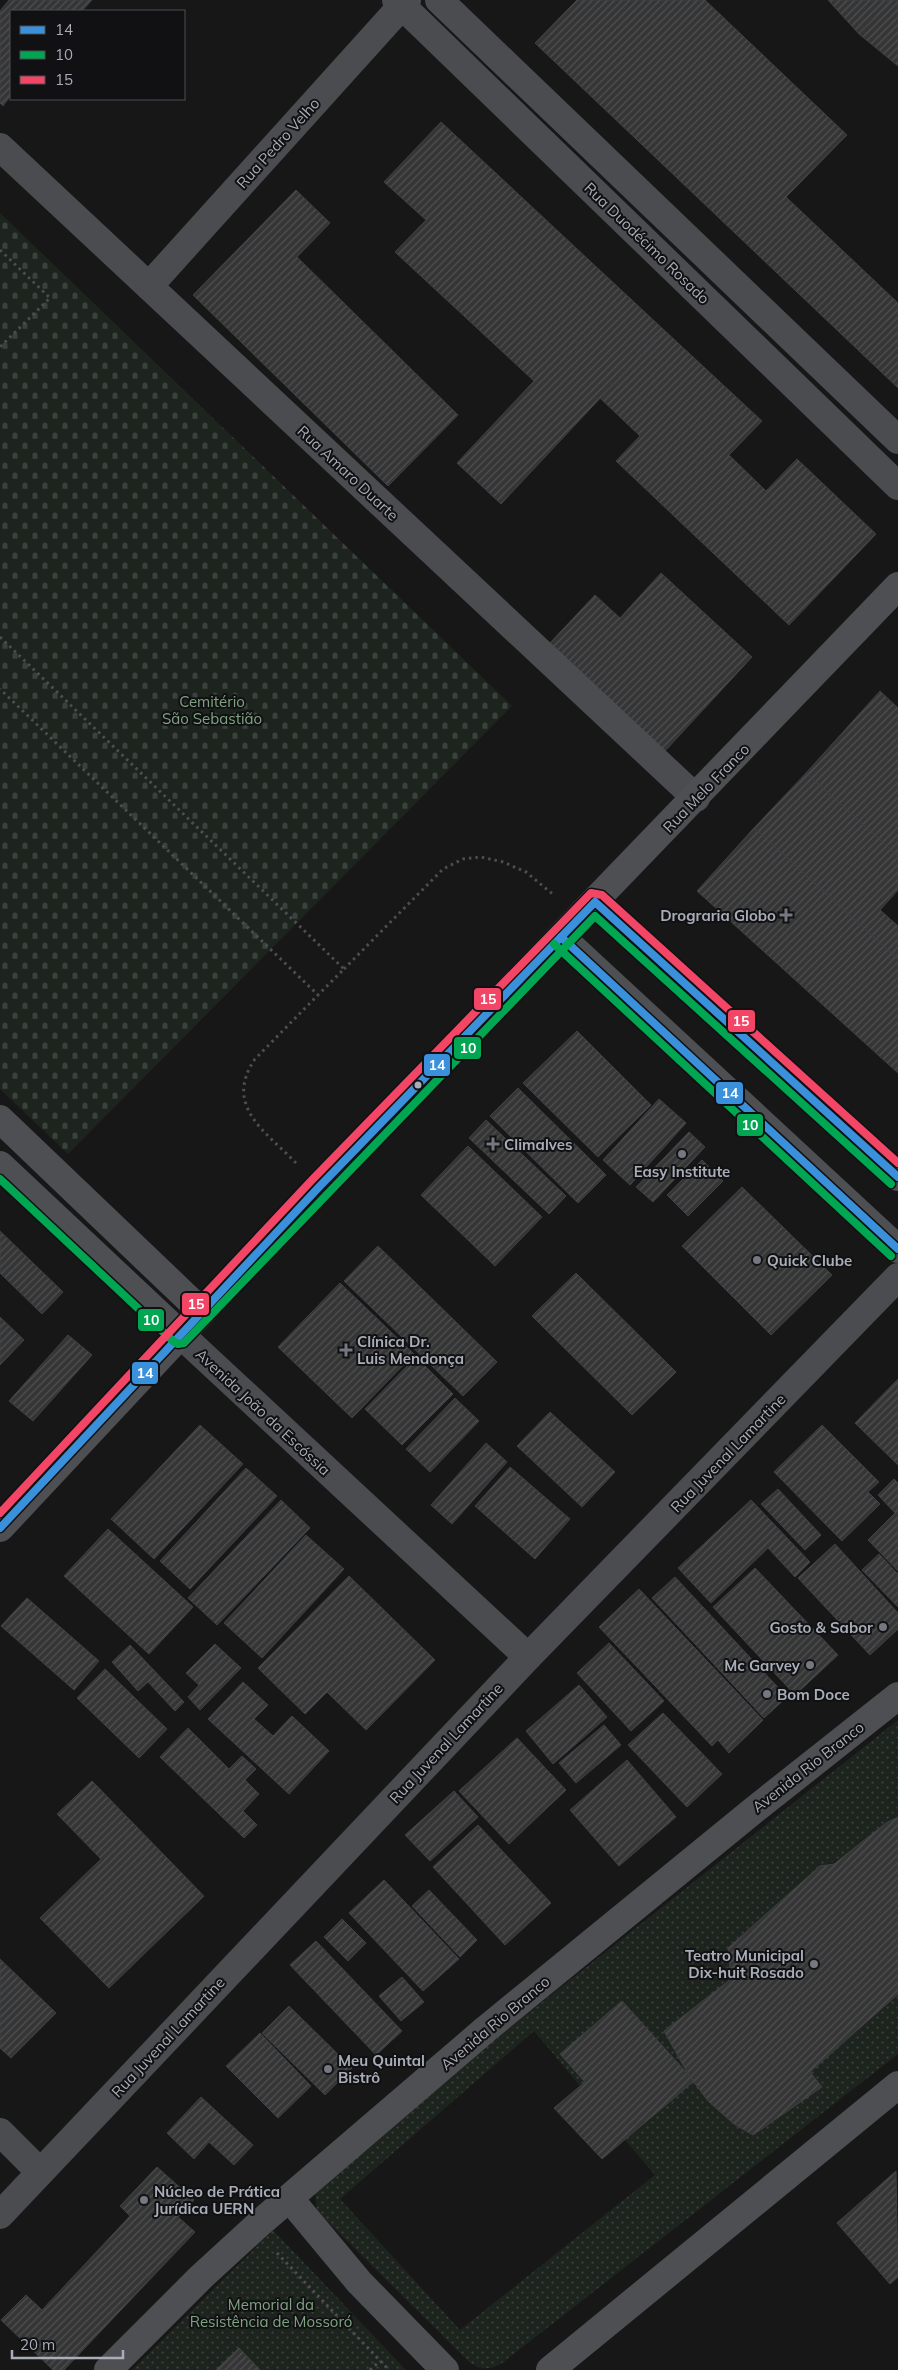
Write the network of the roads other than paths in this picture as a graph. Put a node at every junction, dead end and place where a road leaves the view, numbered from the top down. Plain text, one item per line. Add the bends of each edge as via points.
1 (439, 0) edge
2 (402, 2) edge
3 (0, 147) edge
4 (149, 286) junction
5 (898, 440) edge
6 (898, 486) edge
7 (898, 586) edge
8 (696, 798) junction
9 (595, 902) junction
10 (561, 937) junction
11 (0, 1120) edge
12 (0, 1165) edge
13 (898, 1177) edge
14 (898, 1249) edge
15 (898, 1277) edge
16 (202, 1312) junction
17 (180, 1334) junction
18 (0, 1528) edge
19 (528, 1657) junction
20 (898, 1696) edge
21 (898, 2085) edge
22 (0, 2132) edge
23 (40, 2172) junction
24 (290, 2199) junction
25 (0, 2215) edge
26 (108, 2370) edge
27 (445, 2370) edge
28 (550, 2370) edge

1 - 5 street, Rua Duodécimo Rosado
2 - 4 street, Rua Pedro Velho
2 - 6 street, Rua Duodécimo Rosado
3 - 4 street, Rua Amaro Duarte
4 - 8 street, Rua Amaro Duarte
7 - 8 main road, Rua Melo Franco
8 - 9 main road, Rua Melo Franco
9 - 10 main road, Rua Melo Franco
9 - 13 main road
10 - 14 main road
10 - 16 main road, Rua Melo Franco
11 - 16 main road
12 - 17 main road, Avenida João da Escóssia
15 - 19 street, Rua Juvenal Lamartine
16 - 17 main road, Rua Melo Franco
17 - 18 main road, Rua Melo Franco
17 - 19 street, Avenida João da Escóssia
19 - 23 street, Rua Juvenal Lamartine
20 - 24 main road, Avenida Rio Branco via 486,2029
21 - 28 main road
22 - 23 street
23 - 25 street, Rua Juvenal Lamartine
24 - 26 main road, Avenida Rio Branco via 201,2276
24 - 27 main road via 358,2282

